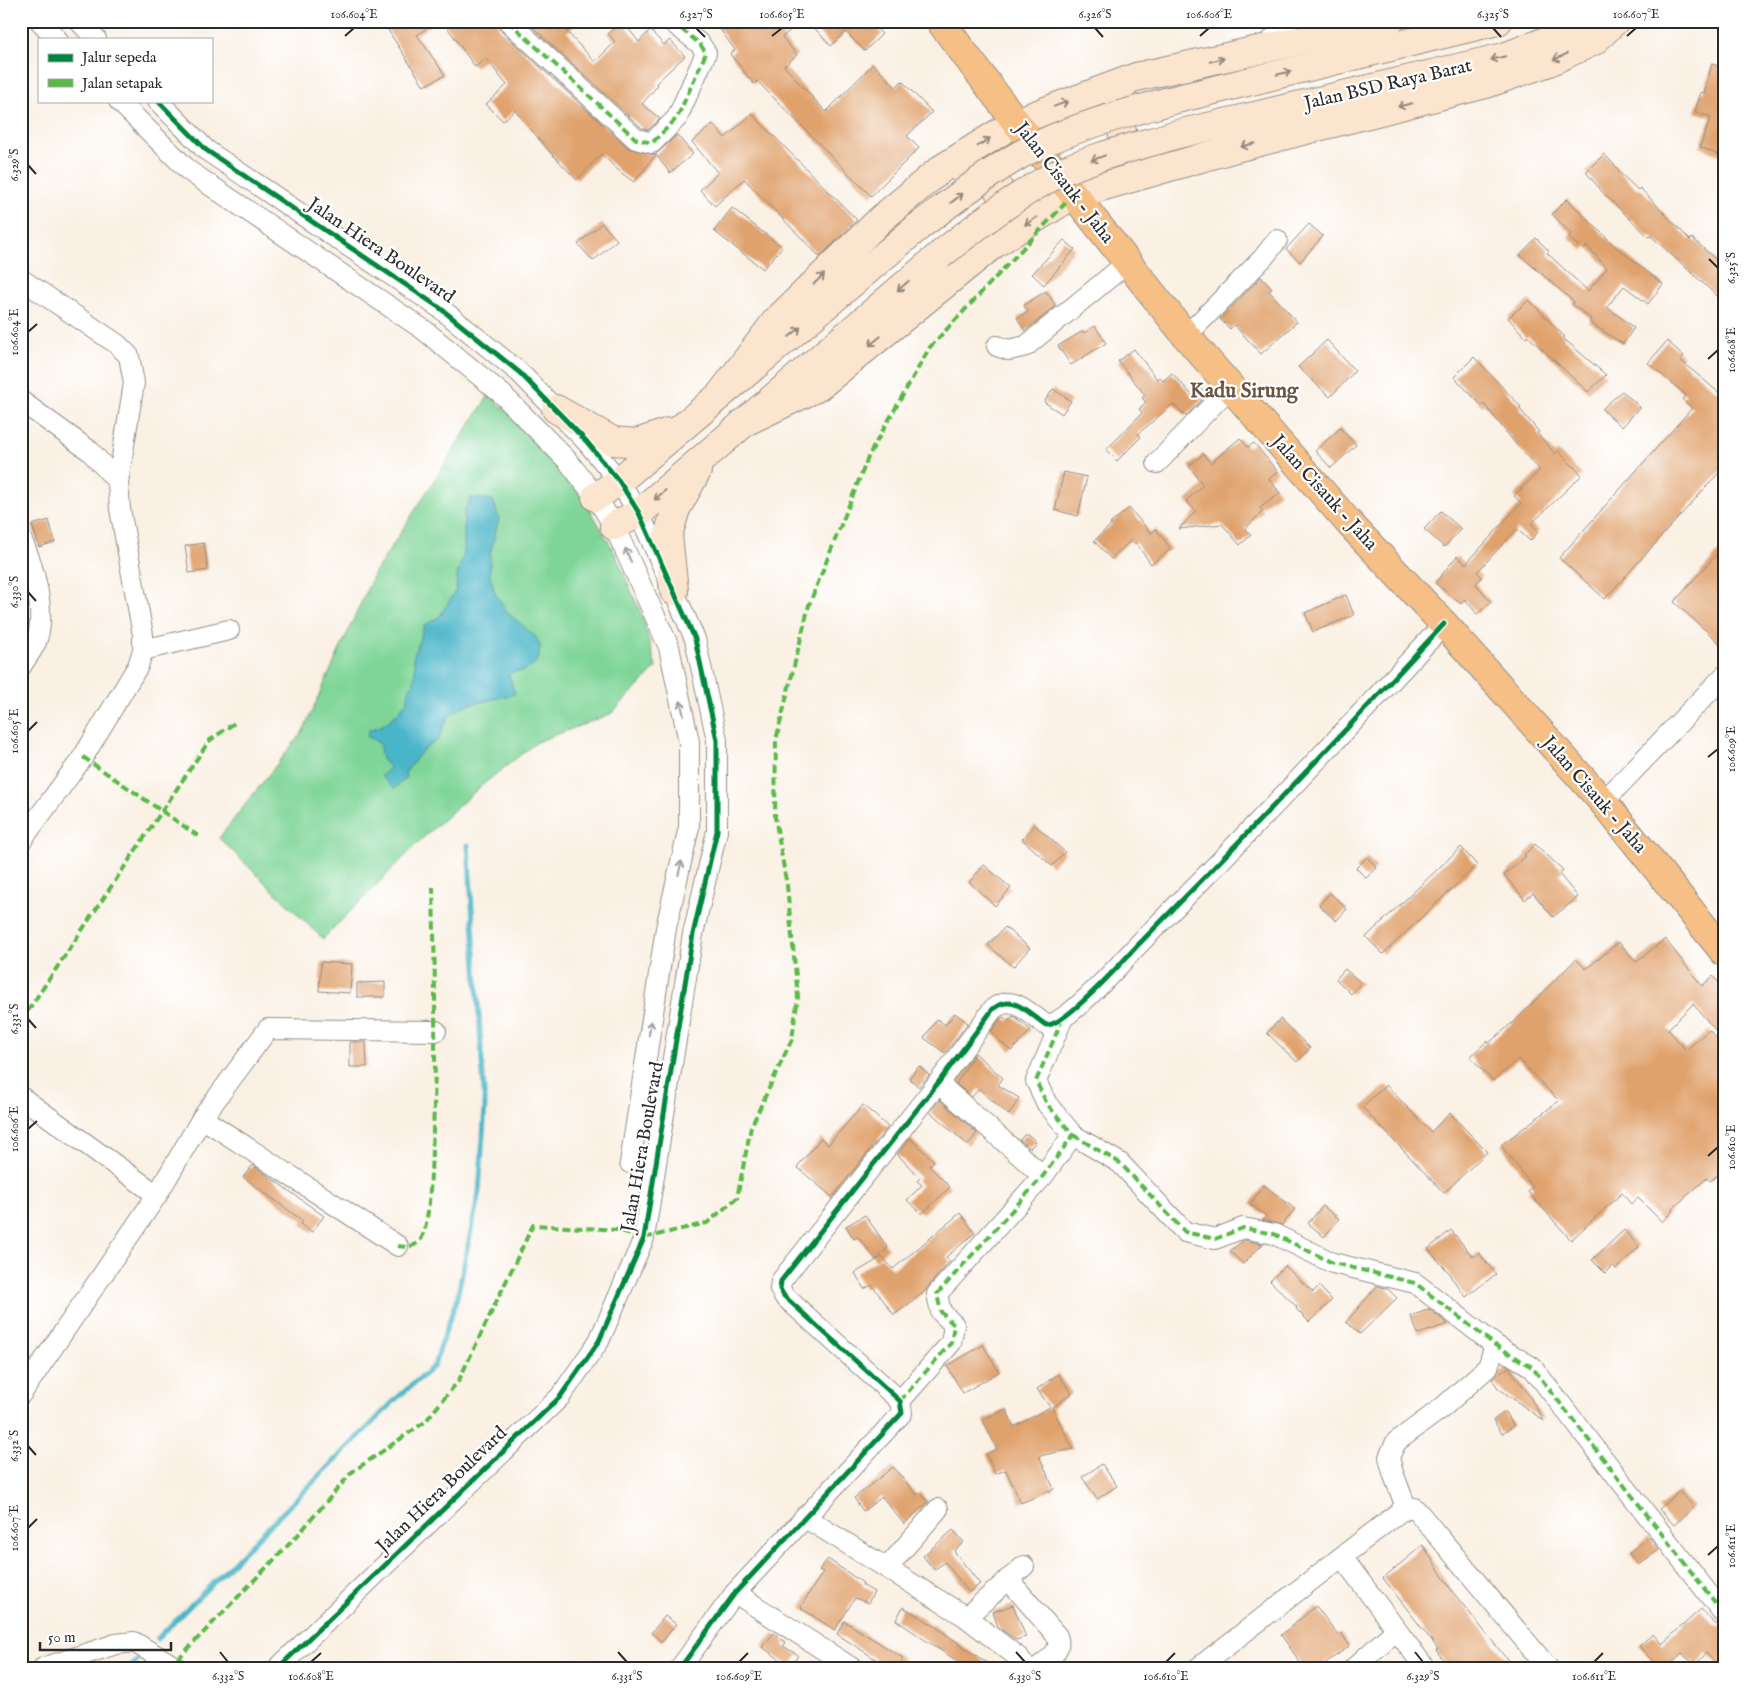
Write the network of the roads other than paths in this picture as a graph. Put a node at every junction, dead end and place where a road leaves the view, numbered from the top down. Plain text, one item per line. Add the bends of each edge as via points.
1 (40, 21) edge
2 (79, 21) edge
3 (508, 21) edge
4 (671, 21) edge
5 (940, 21) edge
6 (1289, 21) edge
7 (1390, 21) edge
8 (1498, 21) edge
9 (1592, 21) edge
10 (1616, 21) edge
11 (1342, 26) edge
12 (56, 38) edge
13 (95, 38) edge
14 (1263, 50) junction
15 (1136, 77) junction
16 (120, 102) edge
17 (159, 102) edge
18 (1016, 122) junction
19 (184, 127) junction
20 (198, 142) junction
21 (172, 154) junction
22 (1165, 169) junction
23 (941, 170) junction
24 (1073, 195) junction
25 (1277, 240) dead end
26 (994, 244) junction
27 (1126, 263) junction
28 (21, 279) edge
29 (1186, 336) junction
30 (997, 346) dead end
31 (1230, 387) junction
32 (720, 395) junction
33 (21, 401) edge
34 (556, 409) junction
35 (743, 423) junction
36 (682, 427) junction
37 (704, 456) junction
38 (1157, 463) dead end
39 (619, 481) junction
40 (118, 482) junction
41 (596, 497) junction
42 (639, 513) junction
43 (614, 526) junction
44 (21, 539) edge
45 (674, 591) junction
46 (1444, 624) junction
47 (229, 630) dead end
48 (144, 650) junction
49 (21, 666) edge
50 (1724, 676) edge
51 (1604, 802) junction
52 (21, 841) edge
53 (666, 928) junction
54 (693, 934) junction
55 (1724, 952) edge
56 (1062, 1020) junction
57 (436, 1031) dead end
58 (938, 1083) junction
59 (21, 1097) edge
60 (202, 1118) junction
61 (1073, 1134) junction
62 (630, 1163) dead end
63 (1043, 1176) junction
64 (157, 1195) junction
65 (398, 1246) dead end
66 (1495, 1345) junction
67 (21, 1394) edge
68 (900, 1401) junction
69 (1406, 1507) junction
70 (938, 1509) dead end
71 (804, 1517) junction
72 (1342, 1557) junction
73 (1024, 1566) dead end
74 (887, 1568) junction
75 (1008, 1579) junction
76 (735, 1592) junction
77 (1724, 1614) edge
78 (966, 1617) junction
79 (1396, 1630) junction
80 (44, 1668) edge
81 (176, 1668) edge
82 (278, 1668) edge
83 (680, 1668) edge
84 (852, 1668) edge
85 (1027, 1668) edge
86 (1037, 1668) edge
87 (1198, 1668) edge
88 (1354, 1668) edge
89 (1424, 1668) edge
90 (1548, 1668) edge

1 - 12 street
2 - 13 street
3 - 4 street via 636,139 652,143 677,118 706,53 700,44
5 - 18 main road, Jalan Cisauk - Jaha
6 - 14 street
7 - 11 main road
32 -> 8 main road, Jalan BSD Raya Barat, bridge via 918,227 979,180 1044,142 1099,121 1169,101
9 -> 35 main road, Jalan BSD Raya Barat, bridge via 1567,34 1504,57 1178,134 1059,173 998,209
10 -> 22 main road via 1594,41 1486,84
11 - 14 main road
15 -> 14 main road
18 -> 15 main road
15 - 22 main road via 1118,95 1120,128 1136,156
16 - 21 street, Jalan Hiera Boulevard
17 - 19 street, Jalan Hiera Boulevard
23 -> 18 main road
18 - 24 main road, Jalan Cisauk - Jaha
19 - 20 street, Jalan Hiera Boulevard
19 - 21 street
20 - 21 street
20 - 34 street, Jalan Hiera Boulevard via 440,308 520,373
21 - 41 street, Jalan Hiera Boulevard via 196,176 424,330 502,394 566,460
22 - 24 main road
23 - 26 main road via 970,170 998,187 1007,214
32 -> 23 main road via 776,321 882,218
24 -> 26 main road
24 - 27 main road, Jalan Cisauk - Jaha
25 - 29 street
26 -> 35 main road via 818,387
27 - 29 main road, Jalan Cisauk - Jaha
27 - 30 street via 1026,346 1009,350
28 - 40 street via 116,344 128,356 134,383
29 - 31 main road, Jalan Cisauk - Jaha
31 - 38 street
31 - 46 main road, Jalan Cisauk - Jaha via 1349,523
32 - 36 main road
33 - 40 street via 90,451
34 - 36 main road via 613,441 637,443
34 - 39 street, Jalan Hiera Boulevard
35 - 37 main road
36 - 39 main road
37 -> 42 main road
37 - 45 main road via 676,509 668,535
39 - 41 main road
39 - 42 street, Jalan Hiera Boulevard
40 - 48 street
41 - 43 street, Jalan Hiera Boulevard
42 - 43 main road
42 - 45 street, Jalan Hiera Boulevard
53 -> 43 street, Jalan Hiera Boulevard via 689,827 689,742 669,647
44 - 49 street via 34,575 39,606 36,641
45 - 54 street, Jalan Hiera Boulevard via 695,639 717,740 717,831
46 - 51 main road, Jalan Cisauk - Jaha
46 - 56 street via 1244,838
47 - 48 street
48 - 52 street via 138,666 83,757
50 - 51 street
51 - 55 main road, Jalan Cisauk - Jaha
53 - 54 street
62 -> 53 street, Jalan Hiera Boulevard
54 - 82 street, Jalan Hiera Boulevard via 644,1238 599,1341 560,1398
56 - 58 street via 1046,1025 1012,1002 1001,1003 993,1009
56 - 61 street via 1036,1081 1047,1104
57 - 60 street via 268,1030
58 - 63 street
58 - 68 street via 781,1281 780,1288 784,1296
59 - 64 street
60 - 64 street
60 - 65 street
61 - 63 street
61 - 66 street via 1120,1163 1186,1232 1215,1239 1243,1228 1274,1234 1333,1264 1416,1283
63 - 68 street via 937,1294 941,1312 954,1325 951,1343
64 - 67 street
66 - 69 street via 1488,1367 1442,1408 1396,1442 1389,1457
66 - 77 street via 1532,1367
68 - 71 street via 902,1413
69 - 72 street
69 - 90 street via 1419,1513
70 - 74 street
71 - 74 street
71 - 76 street
72 - 79 street
72 - 87 street
73 - 75 street
74 - 78 street
75 - 78 street
75 - 86 street via 1060,1642 1052,1657
76 - 83 street
76 - 84 street
78 - 85 street via 1019,1658
79 - 88 street
79 - 89 street
80 - 81 street via 116,1644 134,1642

